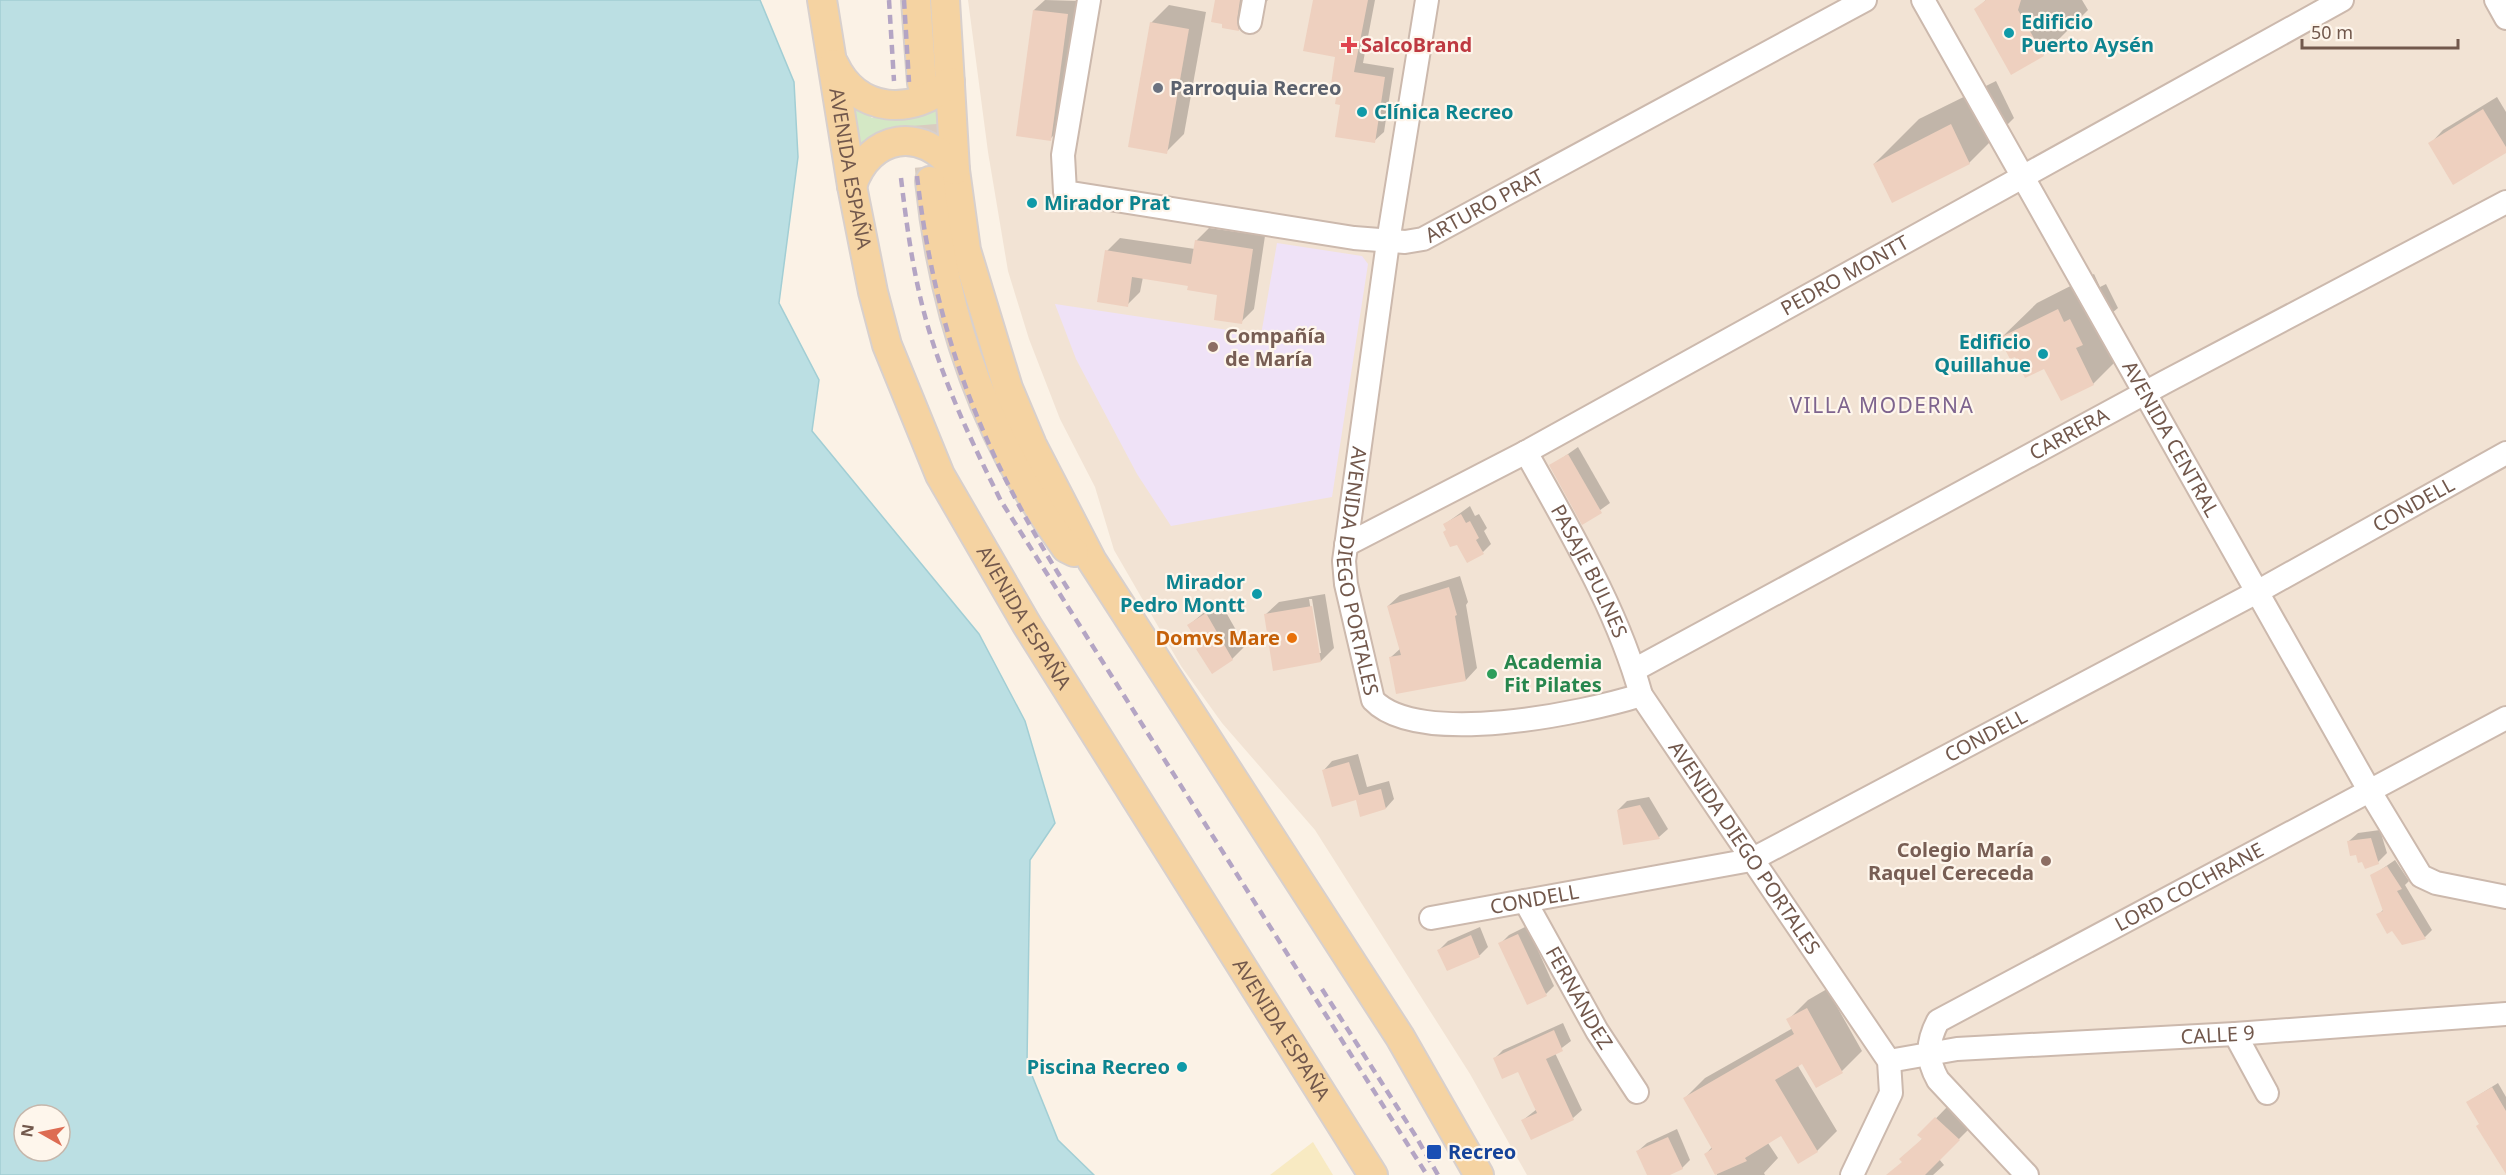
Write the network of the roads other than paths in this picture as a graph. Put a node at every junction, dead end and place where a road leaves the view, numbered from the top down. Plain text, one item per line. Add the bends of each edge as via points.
1 (822, 0) edge
2 (916, 0) edge
3 (945, 0) edge
4 (1089, 0) edge
5 (1427, 0) edge
6 (1865, 0) edge
7 (1923, 0) edge
8 (2342, 0) edge
9 (2496, 0) edge
10 (2506, 18) edge
11 (832, 60) junction
12 (950, 82) junction
13 (922, 83) tunnel mouth
14 (955, 170) junction
15 (2024, 178) junction
16 (930, 181) tunnel mouth
17 (852, 186) junction
18 (2506, 202) edge
19 (1388, 242) junction
20 (2145, 393) junction
21 (1526, 452) junction
22 (2506, 453) edge
23 (1346, 545) junction
24 (1092, 561) junction
25 (2257, 592) junction
26 (1634, 670) junction
27 (1641, 695) junction
28 (2506, 718) edge
29 (2369, 790) junction
30 (1751, 860) junction
31 (2506, 897) edge
32 (1525, 901) junction
33 (1431, 918) dead end
34 (2506, 1014) edge
35 (2235, 1034) junction
36 (1929, 1053) junction
37 (1889, 1061) junction
38 (1637, 1092) dead end
39 (2267, 1094) dead end
40 (1373, 1175) edge
41 (1479, 1175) edge
42 (1852, 1175) edge
43 (2027, 1175) edge

1 - 11 main road, AVENIDA ESPAÑA
2 - 13 main road
3 - 12 main road
4 - 19 street, ARTURO PRAT via 1063,155 1065,192
5 - 19 street, AVENIDA DIEGO PORTALES
6 - 19 street, ARTURO PRAT via 1423,239
7 - 15 street, AVENIDA CENTRAL
8 - 15 street, PEDRO MONTT
9 - 10 street
11 - 12 main road via 856,92 881,104 919,103
11 - 17 main road, AVENIDA ESPAÑA
12 - 14 main road
14 - 17 main road via 930,146 895,142 882,146 862,162
14 - 24 main road via 966,250 1008,388 1032,445
15 - 20 street, AVENIDA CENTRAL
15 - 21 street, PEDRO MONTT
16 - 24 main road via 946,290 994,425 1026,487 1066,548
17 - 40 main road, AVENIDA ESPAÑA via 886,345 940,475 1026,625
18 - 20 street, CARRERA
19 - 23 street, AVENIDA DIEGO PORTALES
20 - 25 street, AVENIDA CENTRAL
20 - 26 street, CARRERA
21 - 23 street, PEDRO MONTT
21 - 26 street, PASAJE BULNES via 1587,562
22 - 25 street, CONDELL
23 - 27 street, AVENIDA DIEGO PORTALES via 1346,584 1363,661 1373,700 1383,710 1409,719 1457,724 1529,720
24 - 41 main road via 1400,1037
25 - 29 street, AVENIDA CENTRAL
25 - 30 street, CONDELL
26 - 27 street, PASAJE BULNES
27 - 30 street, AVENIDA DIEGO PORTALES
28 - 29 street, LORD COCHRANE
29 - 31 street, AVENIDA CENTRAL via 2421,876 2436,883
29 - 36 street, LORD COCHRANE via 1938,1021 1930,1036
30 - 32 street, CONDELL
30 - 37 street, AVENIDA DIEGO PORTALES
32 - 33 street, CONDELL
32 - 38 street, FERNÁNDEZ via 1597,1031
34 - 35 street, CALLE 9
35 - 36 street, CALLE 9
35 - 39 street
36 - 37 street
36 - 43 street via 1930,1066 1938,1080
37 - 42 street via 1891,1093

